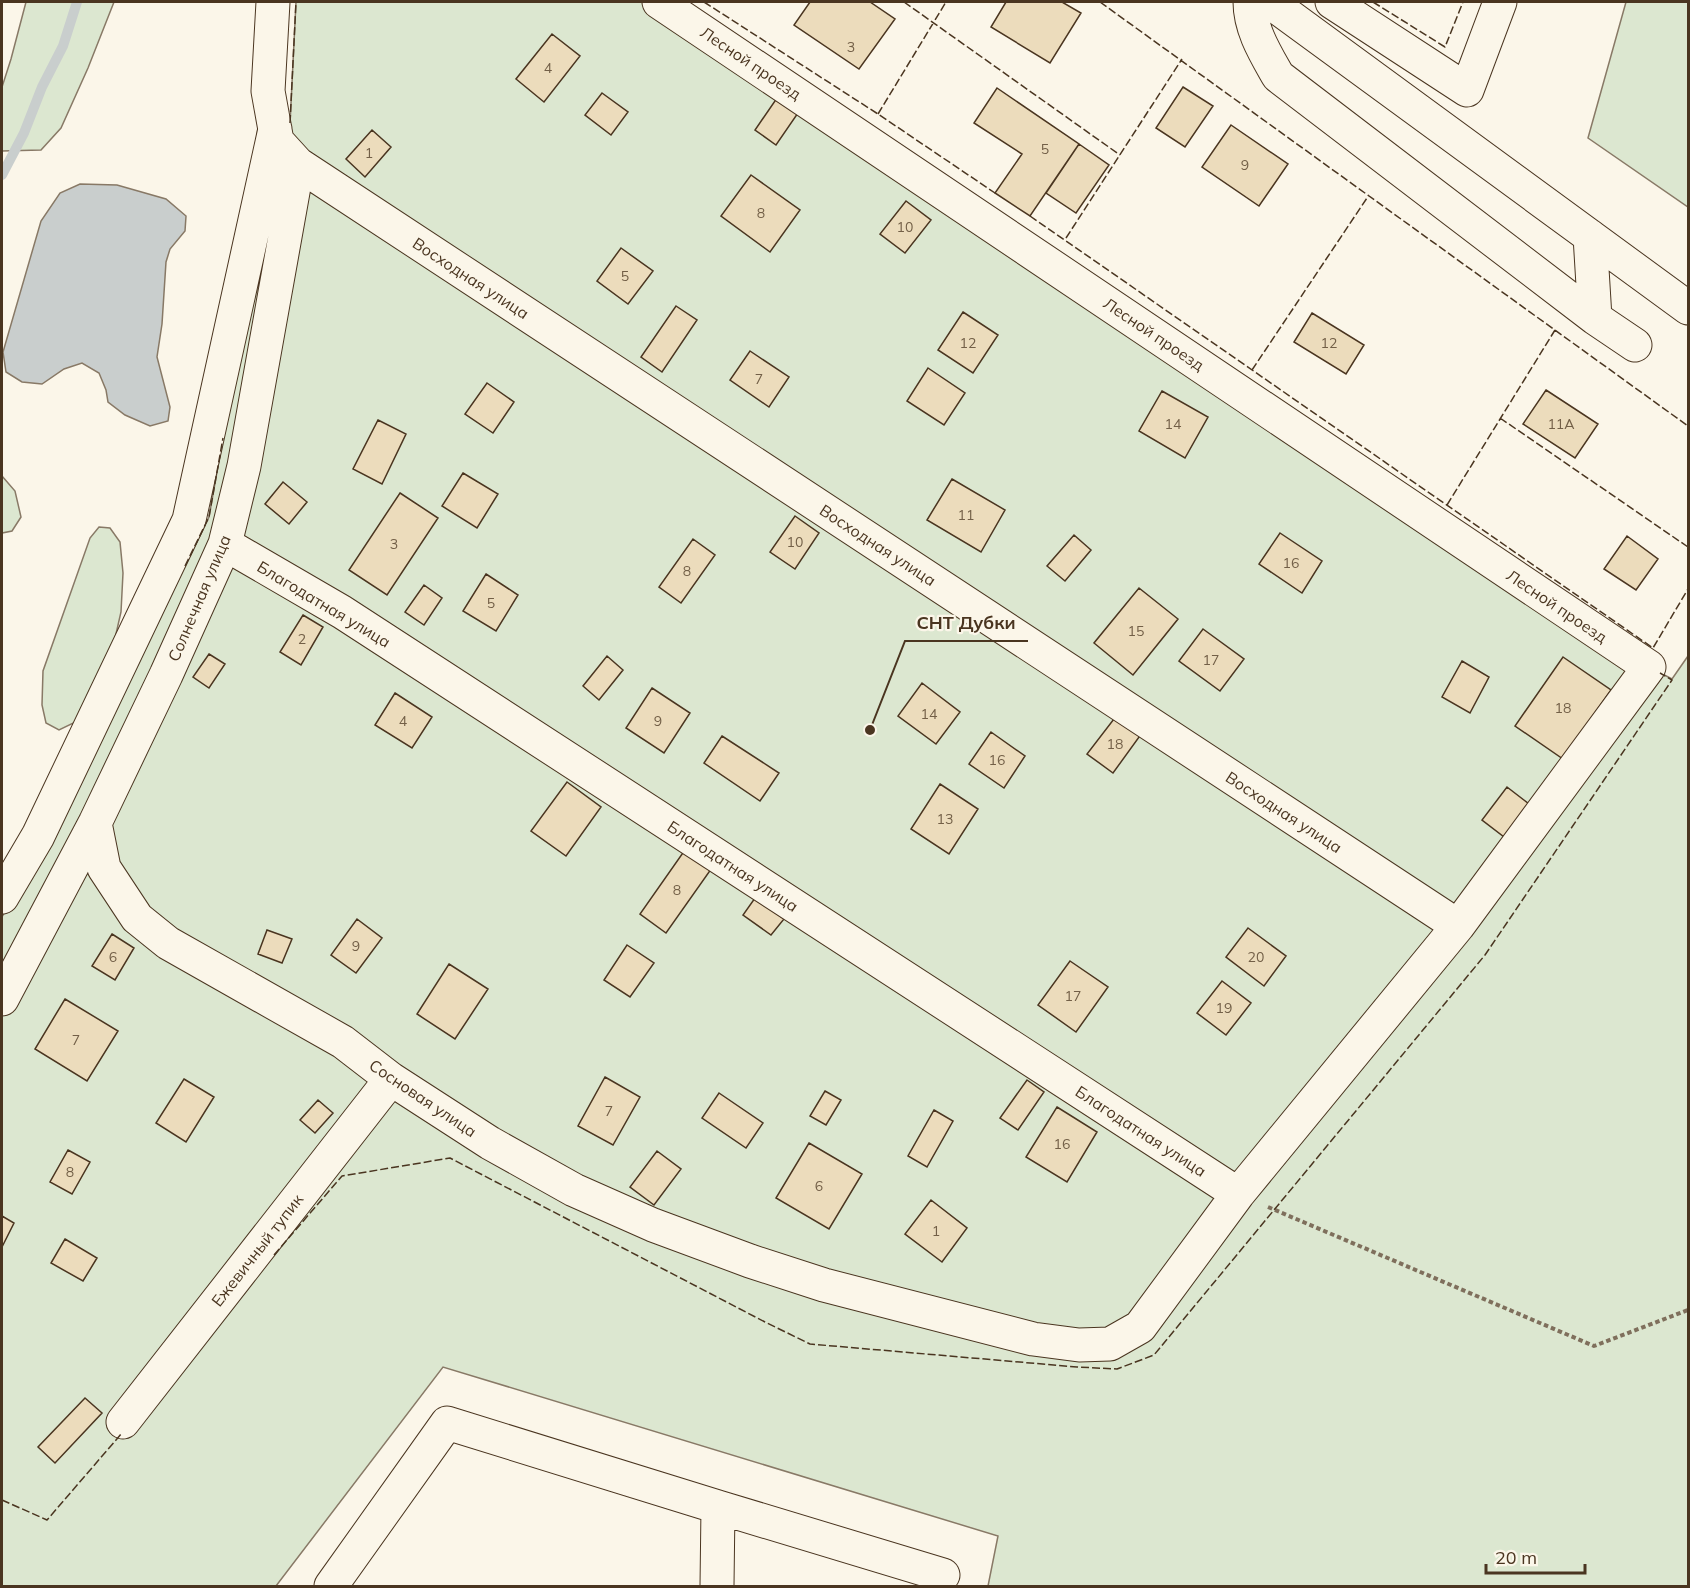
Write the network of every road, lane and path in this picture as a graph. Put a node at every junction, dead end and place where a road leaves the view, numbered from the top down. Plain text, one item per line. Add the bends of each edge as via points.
1 (273, 2) edge
2 (659, 2) edge
3 (1250, 2) edge
4 (1270, 2) edge
5 (1332, 2) edge
6 (1500, 2) edge
7 (275, 129) junction
8 (298, 164) junction
9 (1590, 236) junction
10 (1689, 308) edge
11 (1595, 318) junction
12 (1635, 345) dead end
13 (225, 544) junction
14 (1649, 667) joint
15 (95, 823) junction
16 (2, 897) edge
17 (1458, 926) junction
18 (2, 999) edge
19 (391, 1079) junction
20 (1238, 1194) junction
21 (1689, 1310) edge
22 (123, 1422) dead end
23 (718, 1507) junction
24 (944, 1575) dead end
25 (331, 1587) edge
26 (717, 1587) edge

1 - 7 street via 268,91
2 - 14 street, Лесной проезд
3 - 11 street via 1259,41 1278,76
4 - 9 street
5 - 6 street via 1467,90
7 - 8 street, Восходная улица via 277,141
7 - 16 street via 189,520 38,836
8 - 13 street, Солнечная улица via 244,466
8 - 17 street, Восходная улица
9 - 10 street
9 - 11 street
11 - 12 street
13 - 15 street, Солнечная улица
13 - 20 street, Благодатная улица via 342,612
14 - 17 street, Сосновая улица
15 - 18 street, Солнечная улица
15 - 19 street, Сосновая улица via 104,868 136,918 168,943 343,1042
17 - 20 street, Сосновая улица
19 - 20 street, Сосновая улица via 490,1143 574,1190 653,1225 824,1285 1033,1339 1079,1345 1110,1344 1140,1328
19 - 22 street, Ежевичный тупик
20 - 21 path via 1594,1346
23 - 24 street
23 - 25 street via 447,1423
23 - 26 street

